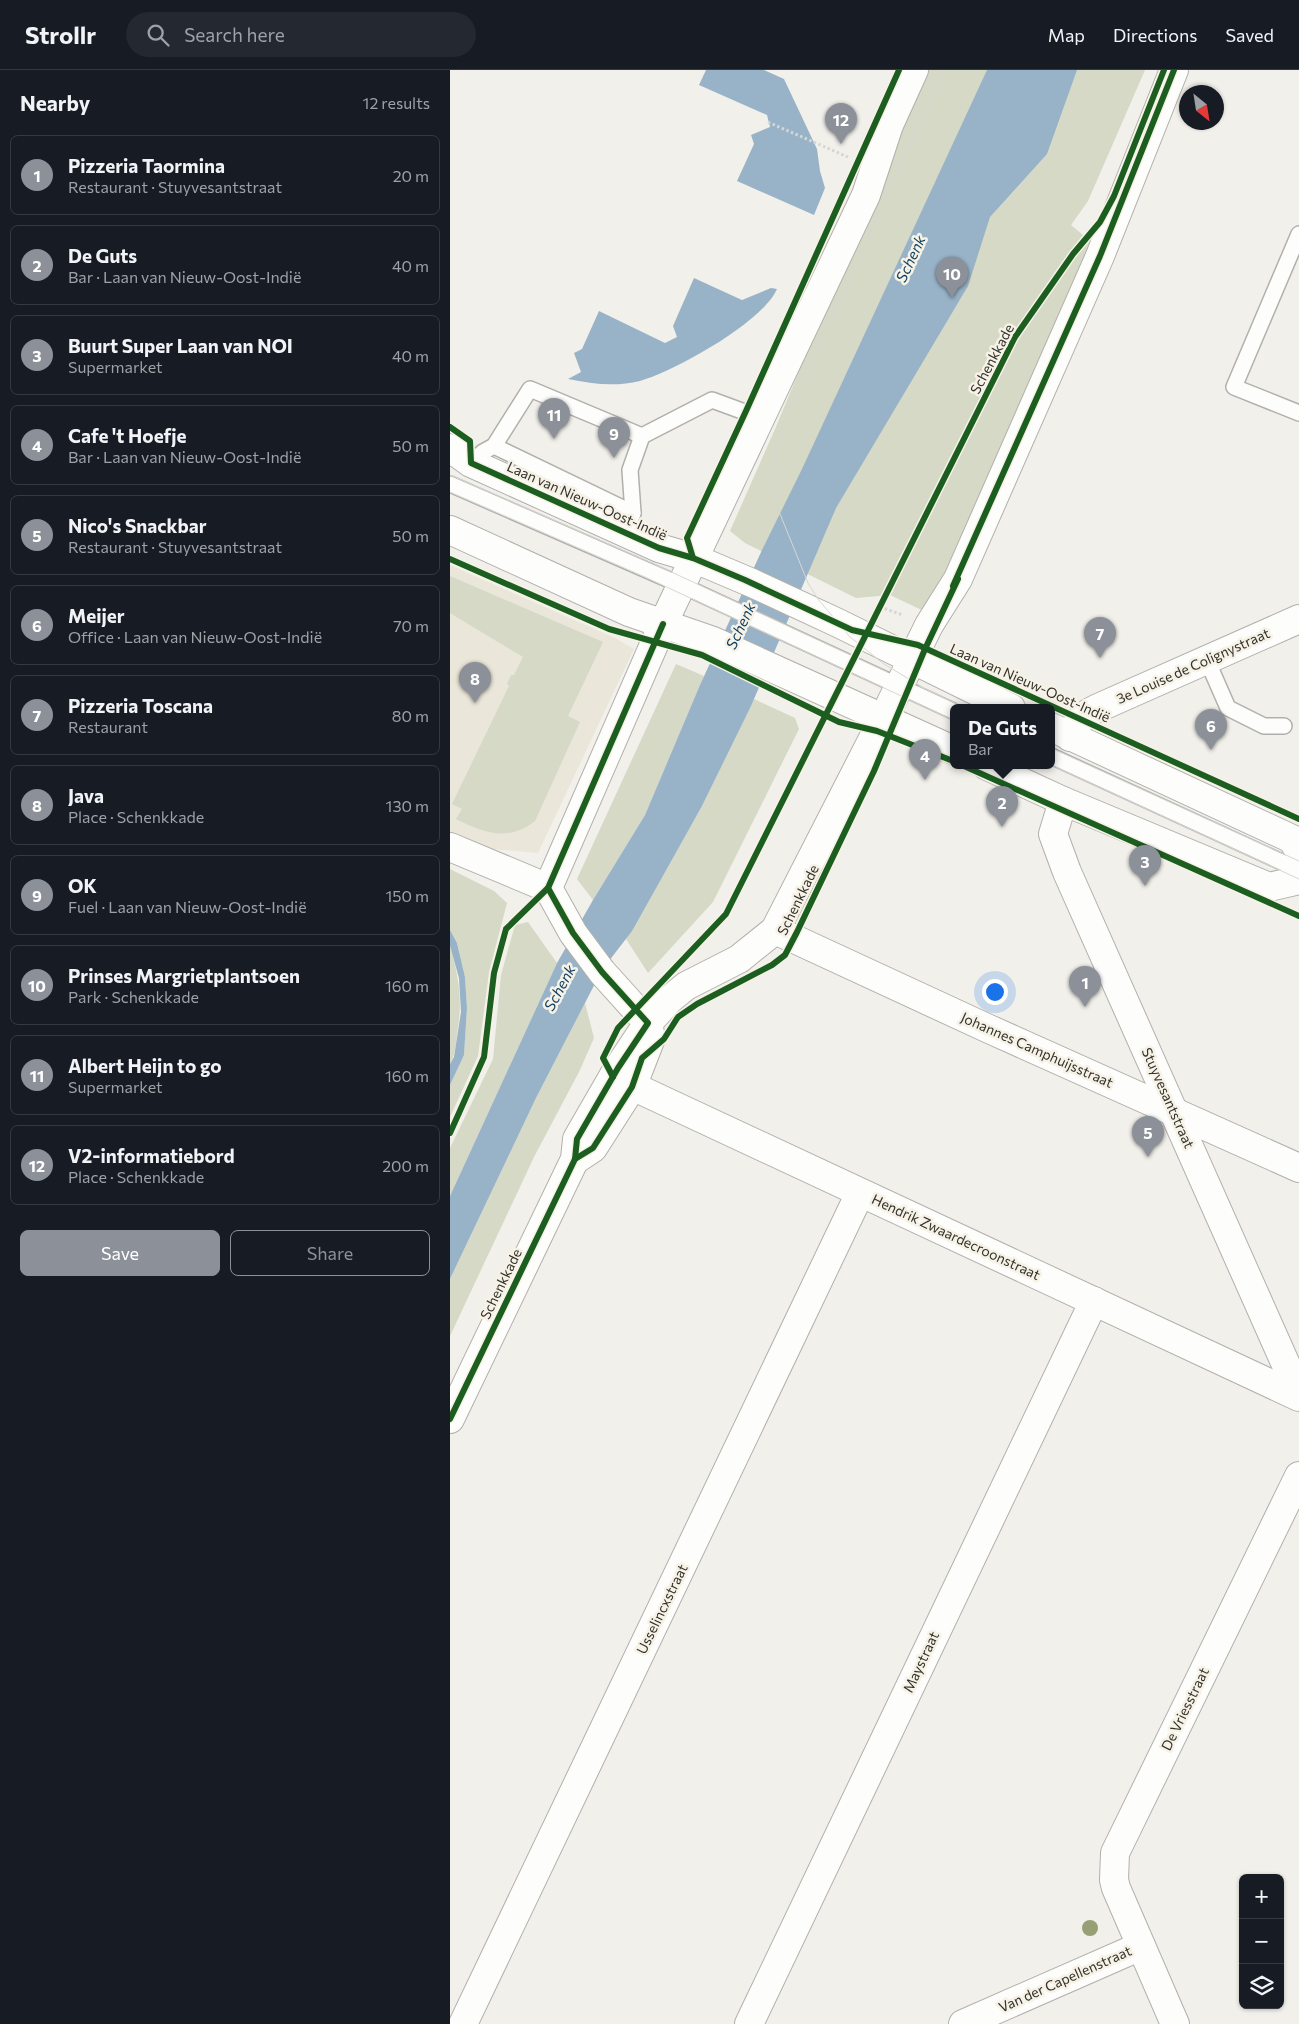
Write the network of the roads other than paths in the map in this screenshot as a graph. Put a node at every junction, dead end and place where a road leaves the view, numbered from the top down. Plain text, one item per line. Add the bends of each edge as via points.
1 (914, 70) edge
2 (1174, 70) edge
3 (1299, 234) edge
4 (1299, 413) edge
5 (761, 418) junction
6 (642, 436) junction
7 (494, 446) junction
8 (460, 455) edge
9 (450, 484) edge
10 (629, 523) junction
11 (450, 530) edge
12 (693, 558) junction
13 (681, 585) junction
14 (1299, 619) edge
15 (663, 624) junction
16 (911, 659) junction
17 (1207, 660) junction
18 (899, 685) junction
19 (1003, 704) edge
20 (950, 710) edge
21 (884, 717) junction
22 (1284, 726) dead end
23 (1060, 732) edge
24 (950, 749) edge
25 (1055, 758) edge
26 (994, 769) edge
27 (1062, 801) junction
28 (450, 847) edge
29 (1299, 851) edge
30 (1299, 870) edge
31 (1299, 880) edge
32 (548, 888) junction
33 (776, 930) junction
34 (648, 1023) junction
35 (622, 1082) junction
36 (1173, 1111) junction
37 (1299, 1168) edge
38 (860, 1193) junction
39 (1094, 1300) junction
40 (1299, 1395) edge
41 (450, 1419) edge
42 (1299, 1476) edge
43 (1141, 1946) junction
44 (463, 2024) edge
45 (748, 2024) edge
46 (963, 2024) edge
47 (1175, 2024) edge

1 - 5 street via 889,125 866,195
2 - 16 street, Schenkkade via 1100,256 958,579
3 - 4 lane via 1234,387
5 - 6 lane via 712,400
5 - 12 street
6 - 7 lane via 530,389
6 - 10 lane via 630,470
7 - 8 lane via 483,452
7 - 10 lane
8 - 10 street, Laan van Nieuw-Oost-Indië
9 - 13 lane
10 - 12 street, Laan van Nieuw-Oost-Indië via 659,548
11 - 15 street via 629,612
12 - 13 street
12 - 16 street, Laan van Nieuw-Oost-Indië via 800,606 871,624
13 - 15 street
13 - 18 lane
14 - 17 street, 3e Louise de Colignystraat
15 - 21 street via 713,642
15 - 32 street
16 - 18 street, Schenkkade
16 - 19 street, Laan van Nieuw-Oost-Indië
17 - 22 lane via 1228,708 1264,726
17 - 23 street, 3e Louise de Colignystraat via 1082,716 1074,725
18 - 20 lane
18 - 21 street, Schenkkade
21 - 24 street
21 - 33 street, Schenkkade
23 - 29 street via 1292,839
25 - 30 lane
26 - 27 street
27 - 31 street via 1269,886
27 - 36 street, Stuyvesantstraat via 1053,834 1059,852
28 - 32 street
32 - 34 street via 573,933 602,972
33 - 34 street, Schenkkade via 739,959 686,986
33 - 36 street, Johannes Camphuijsstraat
34 - 35 street, Schenkkade via 650,1038
35 - 38 street, Hendrik Zwaardecroonstraat
35 - 41 street, Schenkkade via 593,1148 575,1159
36 - 37 street, Johannes Camphuijsstraat
36 - 40 street, Stuyvesantstraat
38 - 39 street, Hendrik Zwaardecroonstraat
38 - 44 street, Usselincxstraat
39 - 40 street, Hendrik Zwaardecroonstraat
39 - 45 street, Maystraat
42 - 43 street, De Vriesstraat via 1115,1853 1114,1880
43 - 46 street, Van der Capellenstraat
43 - 47 street, De Vriesstraat

